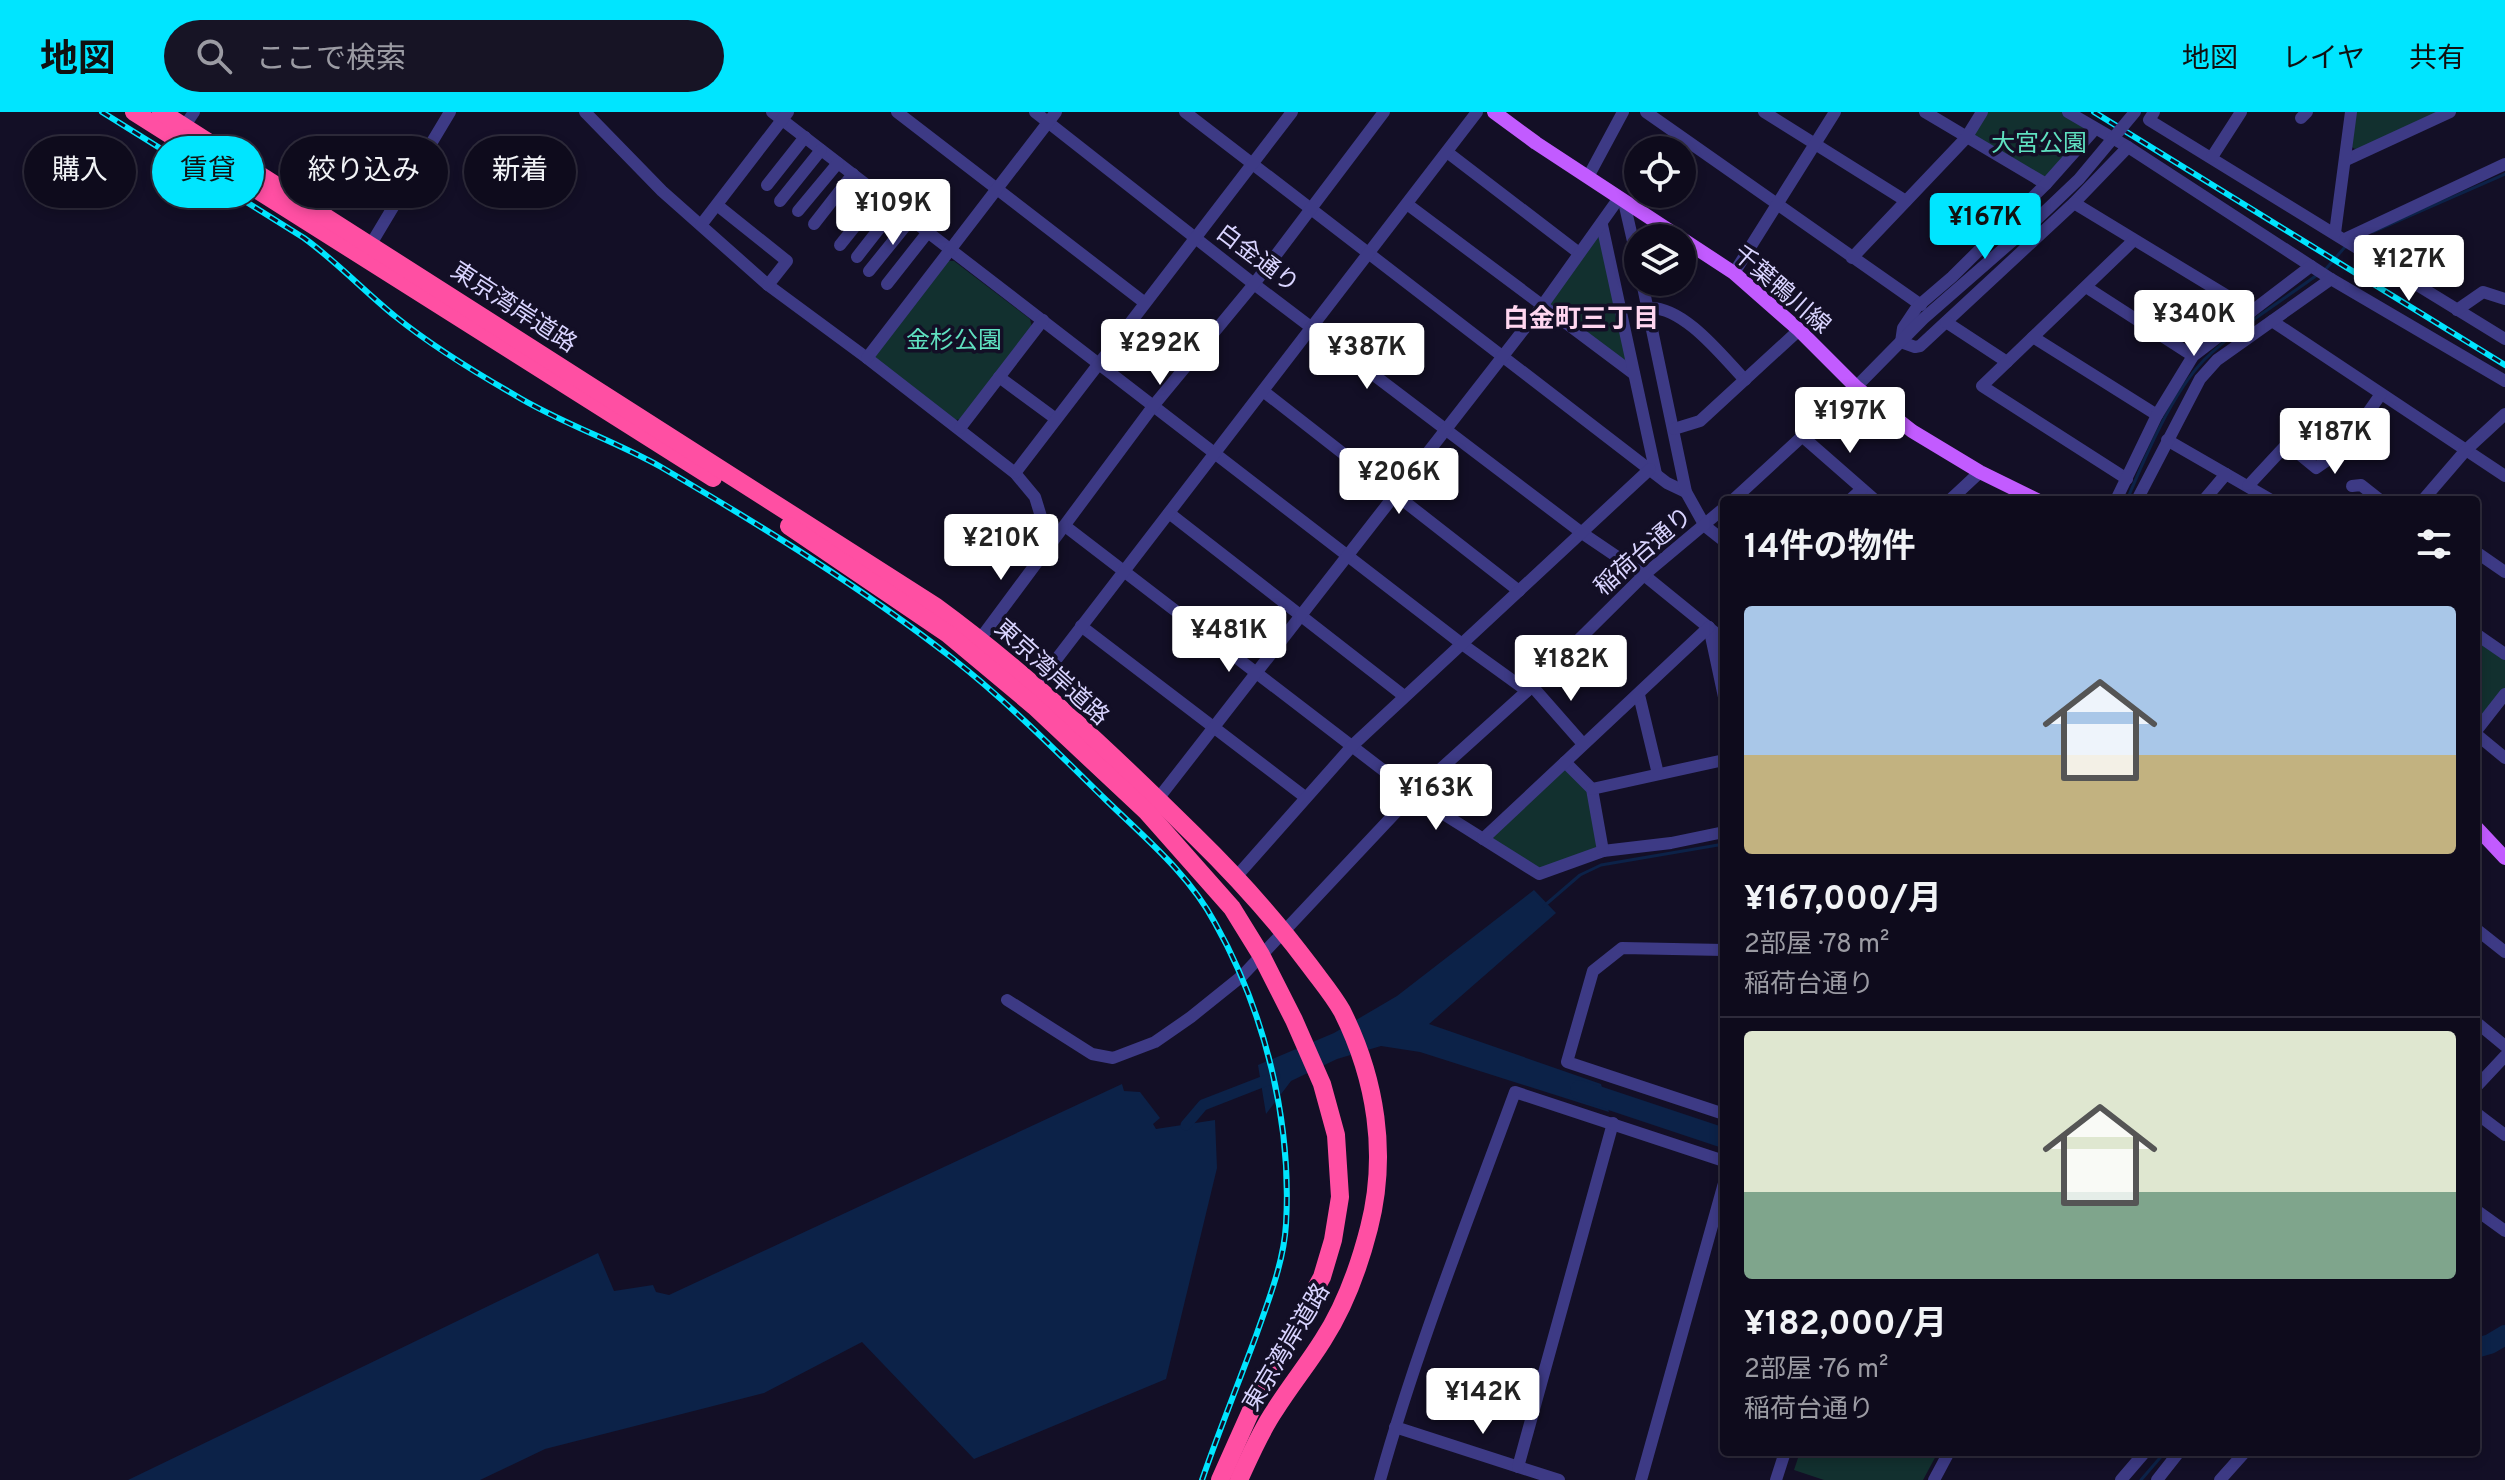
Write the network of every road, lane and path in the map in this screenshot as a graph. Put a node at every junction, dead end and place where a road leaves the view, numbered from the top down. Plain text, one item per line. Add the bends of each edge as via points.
1 (134, 112) edge
2 (161, 112) edge
3 (450, 112) edge
4 (585, 112) edge
5 (897, 112) edge
6 (1035, 112) edge
7 (1185, 112) edge
8 (1292, 112) edge
9 (1384, 112) edge
10 (1477, 112) edge
11 (1623, 112) edge
12 (1646, 112) edge
13 (1764, 112) edge
14 (1835, 112) edge
15 (1925, 112) edge
16 (1982, 112) edge
17 (2068, 112) edge
18 (2135, 112) edge
19 (2154, 112) edge
20 (2241, 112) edge
21 (2351, 112) edge
22 (2450, 112) edge
23 (1501, 114) edge
24 (781, 115) edge
25 (1052, 117) edge
26 (189, 119) edge
27 (2095, 129) junction
28 (805, 137) junction
29 (1966, 138) junction
30 (1815, 143) junction
31 (2128, 147) junction
32 (821, 150) junction
33 (1447, 152) junction
34 (2212, 157) junction
35 (2346, 160) junction
36 (838, 163) junction
37 (1252, 164) junction
38 (2505, 164) edge
39 (853, 174) junction
40 (1588, 177) junction
41 (2046, 184) junction
42 (767, 185) dead end
43 (996, 189) junction
44 (880, 195) junction
45 (1622, 200) junction
46 (780, 201) dead end
47 (1906, 201) junction
48 (2074, 203) junction
49 (1407, 204) junction
50 (717, 205) junction
51 (896, 207) junction
52 (1777, 207) junction
53 (1311, 210) junction
54 (798, 211) dead end
55 (911, 219) junction
56 (814, 224) dead end
57 (1628, 224) edge
58 (701, 225) junction
59 (1602, 225) junction
60 (928, 232) junction
61 (2340, 236) junction
62 (1196, 238) junction
63 (2134, 240) junction
64 (371, 244) junction
65 (840, 245) dead end
66 (951, 249) junction
67 (1368, 253) junction
68 (1579, 253) junction
69 (857, 257) dead end
70 (1852, 258) junction
71 (2311, 266) junction
72 (869, 271) dead end
73 (1734, 273) junction
74 (2331, 279) junction
75 (887, 284) dead end
76 (1254, 284) junction
77 (768, 285) junction
78 (2086, 287) junction
79 (1645, 296) edge
80 (2505, 299) edge
81 (1145, 303) junction
82 (1921, 305) junction
83 (1542, 306) junction
84 (1648, 308) junction
85 (2457, 310) junction
86 (2252, 311) junction
87 (1043, 320) junction
88 (2272, 321) junction
89 (1946, 322) junction
90 (1313, 327) junction
91 (1799, 330) junction
92 (2033, 337) junction
93 (2505, 339) edge
94 (1901, 342) junction
95 (1502, 354) junction
96 (2193, 356) junction
97 (867, 358) junction
98 (2007, 362) junction
99 (1099, 363) junction
100 (1634, 374) junction
101 (999, 377) junction
102 (1745, 380) junction
103 (2505, 381) edge
104 (1856, 387) junction
105 (1263, 391) junction
106 (2381, 394) junction
107 (1154, 405) junction
108 (2505, 414) edge
109 (2157, 415) junction
110 (1056, 419) junction
111 (1446, 427) junction
112 (960, 428) junction
113 (1674, 429) junction
114 (1803, 437) junction
115 (2167, 440) junction
116 (2466, 450) junction
117 (1215, 452) junction
118 (1653, 472) junction
119 (1980, 472) junction
120 (1015, 473) junction
121 (2226, 474) junction
122 (2505, 476) edge
123 (2127, 479) junction
124 (2248, 486) junction
125 (2352, 486) dead end
126 (1862, 489) junction
127 (1686, 492) junction
128 (1393, 494) junction
129 (1737, 496) edge
130 (1854, 496) edge
131 (1870, 496) edge
132 (1954, 496) edge
133 (2029, 496) edge
134 (2118, 496) edge
135 (2139, 496) edge
136 (2207, 496) edge
137 (2264, 496) edge
138 (2375, 496) edge
139 (2426, 496) edge
140 (1720, 512) edge
141 (1169, 513) junction
142 (1065, 526) junction
143 (1705, 526) junction
144 (1582, 533) junction
145 (1720, 538) edge
146 (1050, 546) junction
147 (2480, 555) edge
148 (1347, 556) junction
149 (1124, 571) junction
150 (2505, 572) edge
151 (1644, 575) junction
152 (1519, 591) junction
153 (1301, 616) junction
154 (1081, 626) junction
155 (1709, 627) junction
156 (1720, 637) edge
157 (2480, 637) edge
158 (980, 639) junction
159 (1462, 644) junction
160 (2505, 654) edge
161 (1257, 673) junction
162 (1720, 678) edge
163 (1035, 687) junction
164 (1529, 689) junction
165 (2505, 694) edge
166 (1639, 695) junction
167 (1404, 696) junction
168 (1215, 727) junction
169 (2480, 727) edge
170 (2480, 736) edge
171 (1583, 744) junction
172 (1353, 745) junction
173 (2505, 758) edge
174 (1720, 761) edge
175 (1565, 762) junction
176 (1658, 774) junction
177 (1592, 789) junction
178 (1415, 792) junction
179 (1305, 797) junction
180 (1152, 806) junction
181 (2480, 831) edge
182 (1720, 833) edge
183 (1483, 839) junction
184 (1603, 851) junction
185 (2505, 858) edge
186 (1236, 877) junction
187 (1284, 931) junction
188 (2480, 932) edge
189 (1720, 950) edge
190 (2505, 952) edge
191 (1261, 955) junction
192 (1007, 1000) dead end
193 (2480, 1025) edge
194 (2505, 1046) edge
195 (2505, 1056) edge
196 (2480, 1083) edge
197 (1720, 1113) edge
198 (2480, 1116) edge
199 (1613, 1123) junction
200 (2505, 1135) edge
201 (1720, 1160) edge
202 (1720, 1197) edge
203 (2480, 1213) edge
204 (2505, 1231) edge
205 (1395, 1427) junction
206 (1784, 1456) edge
207 (1947, 1456) edge
208 (2142, 1456) edge
209 (2176, 1456) edge
210 (2241, 1456) edge
211 (1518, 1467) junction
212 (1220, 1480) edge
213 (1239, 1480) edge
214 (1380, 1480) edge
215 (1559, 1480) edge
216 (1641, 1480) edge
217 (1776, 1480) edge
218 (1934, 1480) edge
219 (2121, 1480) edge
220 (2157, 1480) edge
221 (2220, 1480) edge

1 - 180 highway, 東京湾岸道路 via 909,606
2 - 26 highway, 東京湾岸道路
3 - 64 street
4 - 58 street
5 - 43 street
6 - 25 street, 白金通り
7 - 37 street
8 - 37 street
9 - 53 street
10 - 33 street
11 - 40 street
12 - 52 street
13 - 30 street
14 - 30 street
15 - 29 street
16 - 29 street
17 - 27 street
18 - 94 street, bridge via 2079,179
19 - 34 street via 2149,120
20 - 34 street
21 - 35 street
22 - 35 street
23 - 40 main road, 千葉鴨川線
24 - 28 street
24 - 50 street
25 - 43 street
25 - 62 street, 白金通り
26 - 64 highway, 東京湾岸道路
27 - 31 street
27 - 41 street
28 - 32 street
28 - 42 street
29 - 41 street
29 - 47 street
30 - 47 street
30 - 52 street
31 - 48 street
31 - 71 street
32 - 36 street
32 - 46 street
33 - 49 street
33 - 68 street
34 - 61 street
35 - 61 street
36 - 39 street
36 - 54 street
37 - 53 street
37 - 62 street
38 - 61 street
39 - 44 street
39 - 56 street
40 - 45 main road, 千葉鴨川線
41 - 82 street
43 - 66 street
43 - 81 street
44 - 51 street
44 - 65 street
45 - 57 street
45 - 59 street
45 - 73 main road, 千葉鴨川線
47 - 70 street
48 - 63 street
48 - 89 street
49 - 67 street
49 - 83 street
50 - 58 street
50 - 77 street via 787,261
51 - 55 street
51 - 69 street
52 - 70 street
52 - 73 street
53 - 67 street
53 - 76 street
55 - 60 street
55 - 72 street
58 - 77 street
59 - 68 street
59 - 100 street
60 - 66 street
60 - 75 street
61 - 85 street
62 - 76 street, 白金通り
62 - 81 street
63 - 78 street
63 - 86 street
64 - 158 highway, 東京湾岸道路 via 879,568
66 - 87 street
66 - 97 street
67 - 90 street
67 - 95 street
68 - 83 street
70 - 82 street
71 - 74 street
71 - 86 street
73 - 91 main road, 千葉鴨川線
74 - 88 street
74 - 103 street
76 - 90 street, 白金通り
76 - 107 street
77 - 97 street
78 - 92 street
78 - 96 street
79 - 84 street
80 - 85 street via 2483,292
81 - 99 street
82 - 94 street via 1908,317
83 - 95 street
83 - 100 street
84 - 102 street via 1657,307 1694,327
84 - 113 street
85 - 93 street
86 - 96 street
87 - 99 street
87 - 101 street
88 - 106 street
88 - 115 street via 2217,360 2200,379
89 - 94 street via 1920,346
89 - 98 street
90 - 105 street
90 - 111 street, 白金通り
91 - 102 street
91 - 104 main road, 千葉鴨川線
92 - 98 street
92 - 109 street
94 - 104 street
95 - 111 street
95 - 118 street
96 - 109 street
97 - 112 street
98 - 123 street via 1982,386
99 - 107 street
99 - 110 street
100 - 118 street
101 - 110 street
101 - 112 street
102 - 113 street via 1700,421
104 - 114 street
104 - 119 main road, 千葉鴨川線 via 1912,431
105 - 117 street
105 - 128 street
106 - 116 street
106 - 124 street via 2342,450 2316,468 2287,444
107 - 117 street
107 - 142 street
108 - 116 street
109 - 123 street
110 - 120 street
111 - 128 street
111 - 144 street, 白金通り
112 - 120 street
113 - 127 street
114 - 126 street
114 - 129 street
115 - 121 street
115 - 135 street
116 - 122 street
116 - 139 street
117 - 141 street
117 - 148 street
118 - 127 street
118 - 144 street
119 - 132 street
119 - 133 main road, 千葉鴨川線
120 - 146 street via 1035,497
121 - 124 street
121 - 136 street
123 - 134 street
124 - 137 street
125 - 138 street via 2361,485
126 - 130 street
126 - 131 street
127 - 143 street
128 - 148 street
128 - 152 street
140 - 143 street, 稲荷台通り
141 - 149 street
141 - 153 street
142 - 146 street
142 - 149 street
143 - 145 street
143 - 151 street, 稲荷台通り
144 - 151 street, 白金通り
144 - 152 street
146 - 158 street
147 - 150 street
148 - 153 street
148 - 159 street
149 - 154 street
149 - 161 street
151 - 155 street, 白金通り
151 - 164 street, 稲荷台通り
152 - 159 street
153 - 161 street
153 - 167 street
154 - 163 street
154 - 168 street
155 - 156 street, 白金通り
155 - 162 street
155 - 166 street
157 - 160 street
158 - 163 highway, 東京湾岸道路
159 - 164 street
159 - 167 street
161 - 168 street
161 - 172 street
163 - 180 highway, 東京湾岸道路
164 - 171 street
164 - 178 street, 稲荷台通り
165 - 169 street
166 - 171 street
166 - 176 street
167 - 172 street
168 - 179 street
168 - 180 street
170 - 173 street
171 - 175 street
172 - 178 street
172 - 179 street
174 - 176 street
175 - 177 street
175 - 183 street
176 - 177 street
177 - 184 street
178 - 183 street
178 - 187 street, 稲荷台通り
179 - 186 street
180 - 186 highway, 東京湾岸道路
180 - 191 highway, 東京湾岸道路 via 1220,892
181 - 185 main road
182 - 184 street
183 - 184 street via 1539,874
186 - 187 highway, 東京湾岸道路
187 - 191 street, 稲荷台通り
187 - 213 highway, 東京湾岸道路 via 1334,998 1354,1038 1372,1095 1378,1187 1369,1230 1340,1310 1274,1410
188 - 190 street
189 - 197 street via 1622,948 1593,971 1567,1062
191 - 192 street, 稲荷台通り via 1191,1017 1138,1051 1113,1058 1092,1054
191 - 212 highway, 東京湾岸道路 via 1322,1084 1336,1135 1340,1197 1322,1277 1262,1386
193 - 194 street
195 - 196 street
198 - 200 street
199 - 201 street
199 - 205 street via 1515,1092
199 - 211 street
202 - 216 street
203 - 204 street
205 - 211 street
205 - 214 street
206 - 217 street
207 - 218 street
208 - 219 street
209 - 220 street
210 - 221 street
211 - 215 street

